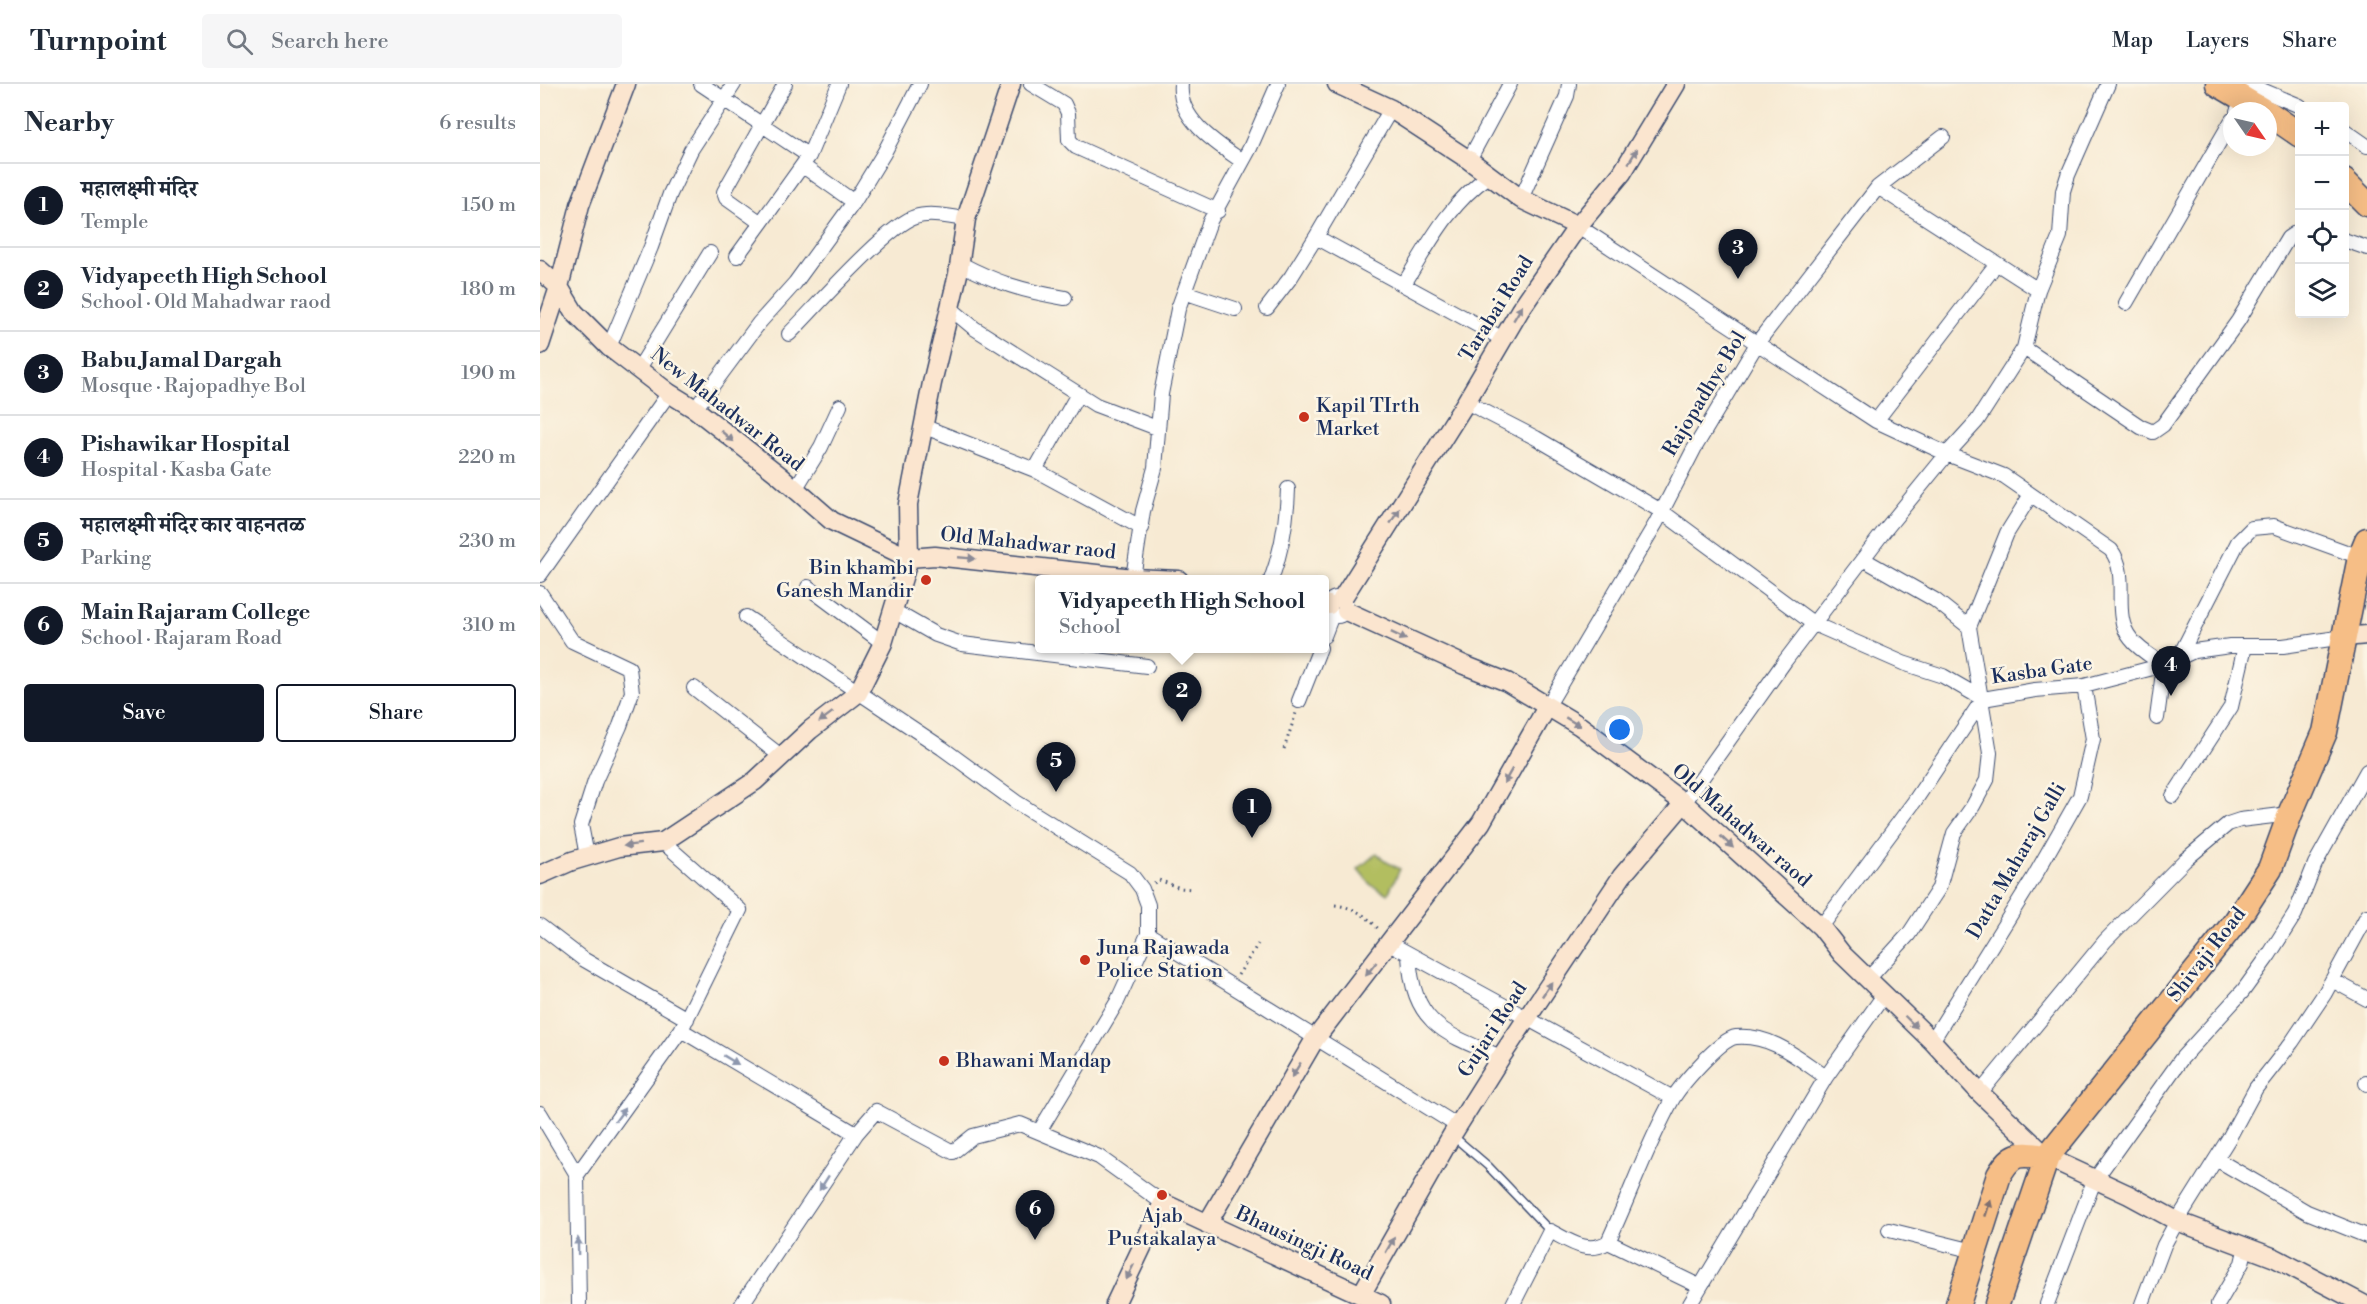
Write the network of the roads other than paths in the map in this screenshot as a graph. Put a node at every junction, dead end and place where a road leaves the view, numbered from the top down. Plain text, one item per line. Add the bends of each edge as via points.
1 (626, 84) edge
2 (701, 84) edge
3 (734, 84) edge
4 (785, 84) edge
5 (839, 84) edge
6 (920, 84) edge
7 (1011, 84) edge
8 (1031, 84) edge
9 (1180, 84) edge
10 (1278, 84) edge
11 (1337, 84) edge
12 (1510, 84) edge
13 (1569, 84) edge
14 (1676, 84) edge
15 (2108, 84) edge
16 (2218, 84) edge
17 (725, 98) junction
18 (2231, 102) edge
19 (2242, 102) edge
20 (2295, 104) edge
21 (1391, 109) junction
22 (2277, 119) edge
23 (763, 124) junction
24 (2295, 132) edge
25 (2349, 133) edge
26 (2223, 134) edge
27 (1943, 137) dead end
28 (2367, 146) edge
29 (1469, 160) junction
30 (806, 161) junction
31 (1242, 161) junction
32 (1490, 176) junction
33 (2349, 186) edge
34 (1878, 187) junction
35 (1521, 199) junction
36 (854, 202) junction
37 (2367, 204) edge
38 (1218, 211) junction
39 (966, 219) junction
40 (761, 223) junction
41 (1578, 226) junction
42 (2295, 233) edge
43 (1316, 237) junction
44 (2349, 242) edge
45 (2367, 248) edge
46 (710, 253) dead end
47 (737, 256) dead end
48 (959, 263) junction
49 (540, 270) edge
50 (1991, 271) dead end
51 (1404, 284) junction
52 (540, 287) edge
53 (559, 287) junction
54 (2038, 290) junction
55 (1184, 292) junction
56 (1065, 298) dead end
57 (2126, 303) dead end
58 (950, 308) junction
59 (1267, 308) dead end
60 (1235, 309) dead end
61 (789, 334) dead end
62 (1503, 339) junction
63 (1758, 342) junction
64 (540, 345) edge
65 (609, 347) junction
66 (2024, 348) junction
67 (638, 370) junction
68 (669, 393) junction
69 (1078, 394) junction
70 (1466, 402) junction
71 (840, 406) dead end
72 (695, 409) junction
73 (1875, 421) junction
74 (925, 427) junction
75 (1157, 428) junction
76 (1947, 454) junction
77 (1035, 470) junction
78 (1288, 489) dead end
79 (794, 491) junction
80 (2030, 496) junction
81 (1662, 511) junction
82 (1142, 528) junction
83 (2364, 549) edge
84 (909, 558) junction
85 (1863, 559) junction
86 (540, 575) edge
87 (1107, 575) edge
88 (1134, 575) edge
89 (1272, 575) edge
90 (808, 587) dead end
91 (540, 593) edge
92 (1335, 607) edge
93 (894, 611) junction
94 (746, 616) dead end
95 (1329, 623) edge
96 (1814, 624) junction
97 (1969, 627) junction
98 (2356, 636) edge
99 (883, 643) junction
100 (2245, 646) junction
101 (1035, 652) edge
102 (1048, 653) edge
103 (1318, 653) edge
104 (2178, 659) junction
105 (2164, 665) junction
106 (1147, 666) dead end
107 (2084, 686) junction
108 (694, 688) dead end
109 (858, 693) junction
110 (1983, 699) junction
111 (1299, 701) dead end
112 (1547, 707) junction
113 (2157, 718) dead end
114 (782, 757) junction
115 (2367, 771) edge
116 (2173, 795) dead end
117 (1684, 803) junction
118 (2290, 814) junction
119 (663, 842) junction
120 (587, 856) junction
121 (540, 875) edge
122 (2367, 916) edge
123 (540, 926) edge
124 (1821, 927) junction
125 (1148, 934) junction
126 (1391, 944) junction
127 (1409, 956) junction
128 (1868, 979) junction
129 (2332, 980) junction
130 (1884, 995) junction
131 (2367, 999) edge
132 (1527, 1020) junction
133 (684, 1024) junction
134 (1315, 1040) junction
135 (1932, 1041) junction
136 (1501, 1057) junction
137 (1826, 1077) junction
138 (1980, 1094) junction
139 (1673, 1098) junction
140 (540, 1113) edge
141 (1455, 1130) junction
142 (1039, 1132) junction
143 (856, 1134) junction
144 (2047, 1157) junction
145 (2216, 1160) junction
146 (577, 1175) junction
147 (2094, 1181) junction
148 (1163, 1203) junction
149 (2177, 1221) junction
150 (1207, 1224) junction
151 (1889, 1230) dead end
152 (1550, 1231) junction
153 (2367, 1236) edge
154 (1608, 1242) junction
155 (2246, 1246) junction
156 (1974, 1251) junction
157 (1699, 1287) junction
158 (1358, 1300) edge
159 (579, 1304) edge
160 (742, 1304) edge
161 (1115, 1304) edge
162 (1381, 1304) edge
163 (1513, 1304) edge
164 (1690, 1304) edge
165 (1958, 1304) edge
166 (1997, 1304) edge
167 (2047, 1304) edge
168 (2142, 1304) edge
169 (2217, 1304) edge
170 (2363, 1304) edge

1 - 53 street via 580,205
2 - 17 street
3 - 17 street
4 - 23 street
5 - 30 street
6 - 36 street
7 - 39 street
8 - 38 street via 1064,104 1069,140 1076,147
9 - 31 street via 1180,98 1201,130
10 - 31 street
11 - 21 street
12 - 29 street
13 - 35 street
41 -> 14 street, Tarabai Road via 1622,173
15 - 54 street via 2068,175 2060,237
16 - 18 highway
17 - 23 street
17 - 65 street via 690,150
19 - 20 street via 2252,86 2257,86
21 - 29 street
21 - 43 street
22 - 24 highway
23 - 30 street
23 - 40 street via 724,192 726,198
25 - 28 street
26 - 57 street
27 - 34 street, Rajopadhye Bol
29 - 32 street
30 - 36 street
30 - 40 street
31 - 38 street
32 - 35 street
32 - 51 street via 1471,188 1444,221
33 - 37 highway
34 - 54 street
34 - 63 street, Rajopadhye Bol
35 - 41 street
36 - 72 street
38 - 55 street via 1210,221
39 - 48 street
39 - 61 street via 925,214 905,221
40 - 47 street
62 -> 41 street, Tarabai Road
41 - 63 street
42 - 66 street via 2288,238 2238,321 2164,414 2158,429 2146,430
43 - 51 street
43 - 59 street
44 - 45 street
46 - 67 street
48 - 56 street via 1022,291
48 - 58 street
49 - 53 street, New Mahadwar Road
50 - 73 street
51 - 62 street
52 - 53 street
53 - 64 street
53 - 65 street, New Mahadwar Road via 574,312
54 - 66 street
55 - 60 street
55 - 75 street
58 - 69 street via 974,328
58 - 74 street
62 - 70 street, Tarabai Road
63 - 73 street
63 - 81 street, Rajopadhye Bol
65 - 67 street, New Mahadwar Road
66 - 76 street via 1977,421
67 - 68 street, New Mahadwar Road
68 - 72 street, New Mahadwar Road
68 - 86 street
69 - 75 street
69 - 77 street
70 - 81 street
92 -> 70 street, Tarabai Road
71 - 79 street
72 -> 79 street, New Mahadwar Road
73 - 76 street
74 - 77 street
74 - 84 street via 908,504
75 - 82 street via 1155,468
76 - 80 street via 2004,476
76 - 85 street
77 - 82 street
78 - 89 street via 1287,519
79 - 84 street, New Mahadwar Road via 832,521
80 - 97 street via 2007,534
80 - 105 street via 2111,550 2119,560 2125,630
81 - 96 street
81 - 112 street, Rajopadhye Bol
82 - 88 street
83 - 98 highway, Shivaji Road
83 - 104 street via 2274,526 2252,528 2238,542
84 -> 87 street, Old Mahadwar raod via 935,555
84 - 93 street
85 - 96 street
85 - 97 street via 1935,600
90 - 99 street
91 - 120 street via 572,641 629,668 632,692 581,825
92 - 95 street
92 -> 112 street, Old Mahadwar raod via 1507,682
93 - 99 street
93 - 101 street via 936,635 962,644
94 - 109 street
96 - 110 street via 1943,676
96 - 117 street
97 - 110 street
98 - 100 street, Kasba Gate via 2283,646
98 - 118 highway, Shivaji Road via 2325,732
99 - 109 street
100 - 104 street, Kasba Gate via 2194,651
100 - 116 street via 2231,707
102 - 106 street
103 - 111 street
104 - 105 street, Kasba Gate
105 - 107 street, Kasba Gate
105 - 113 street
107 - 110 street, Kasba Gate
107 - 135 street, Datta Maharaj Galli via 2093,739 2080,796
108 - 114 street
109 -> 114 street
109 - 125 street via 1016,802 1130,873 1148,905
110 - 124 street, Kasba Gate via 1914,802
110 - 128 street via 1990,766 1982,793 1954,833 1944,874 1933,898 1908,934
112 -> 117 street, Old Mahadwar raod via 1580,726
112 -> 126 street via 1481,824
114 - 119 street via 755,781
115 - 147 street via 2315,864 2295,914 2269,955 2243,991 2182,1058
117 -> 124 street, Old Mahadwar raod
132 -> 117 street, Gujari Road via 1622,876
118 - 138 street via 2228,824 2185,860 2105,941
118 - 144 highway, Shivaji Road via 2270,869 2236,921
119 -> 120 street via 619,847
119 - 133 street via 740,910
120 - 121 street
122 - 129 street
123 - 133 street via 583,959
124 - 128 street, Old Mahadwar raod
125 - 134 street
125 - 142 street via 1117,1002
126 - 127 street
126 -> 134 street
127 - 132 street
127 - 136 street via 1410,982 1430,1018 1449,1035
128 - 130 street, Old Mahadwar raod
129 - 131 street
129 - 145 street via 2256,1088
130 -> 135 street, Old Mahadwar raod
130 - 137 street
132 - 136 street, Gujari Road
132 - 139 street
133 -> 143 street
146 -> 133 street
134 - 141 street
134 -> 150 street
135 - 138 street, Old Mahadwar raod
136 - 141 street, Gujari Road
137 - 139 street via 1785,1048 1763,1039 1734,1037 1715,1050
137 - 157 street
138 - 144 street, Old Mahadwar raod
139 - 154 street
140 - 146 street
141 - 152 lane
158 -> 141 street, Gujari Road
142 - 143 street via 1020,1124 1006,1126 973,1136 953,1152 876,1111
142 - 148 street via 1099,1157
143 -> 160 street
144 - 147 street, Old Mahadwar raod
156 -> 144 highway via 2005,1165 2021,1154
144 - 166 highway, Shivaji Road
145 - 149 street
145 - 153 street via 2307,1212
159 -> 146 street
147 - 149 street, Old Mahadwar raod
147 - 167 street
148 - 150 street, Bhausingji Road
148 -> 161 street
149 - 155 street, Old Mahadwar raod
149 - 168 street
150 - 158 street, Bhausingji Road
151 - 156 street
152 - 154 street via 1587,1249
152 - 163 street
154 - 157 street
155 - 169 street via 2242,1263
155 - 170 street, Old Mahadwar raod
156 - 165 highway
157 - 164 street
158 - 162 street, Bhausingji Road

